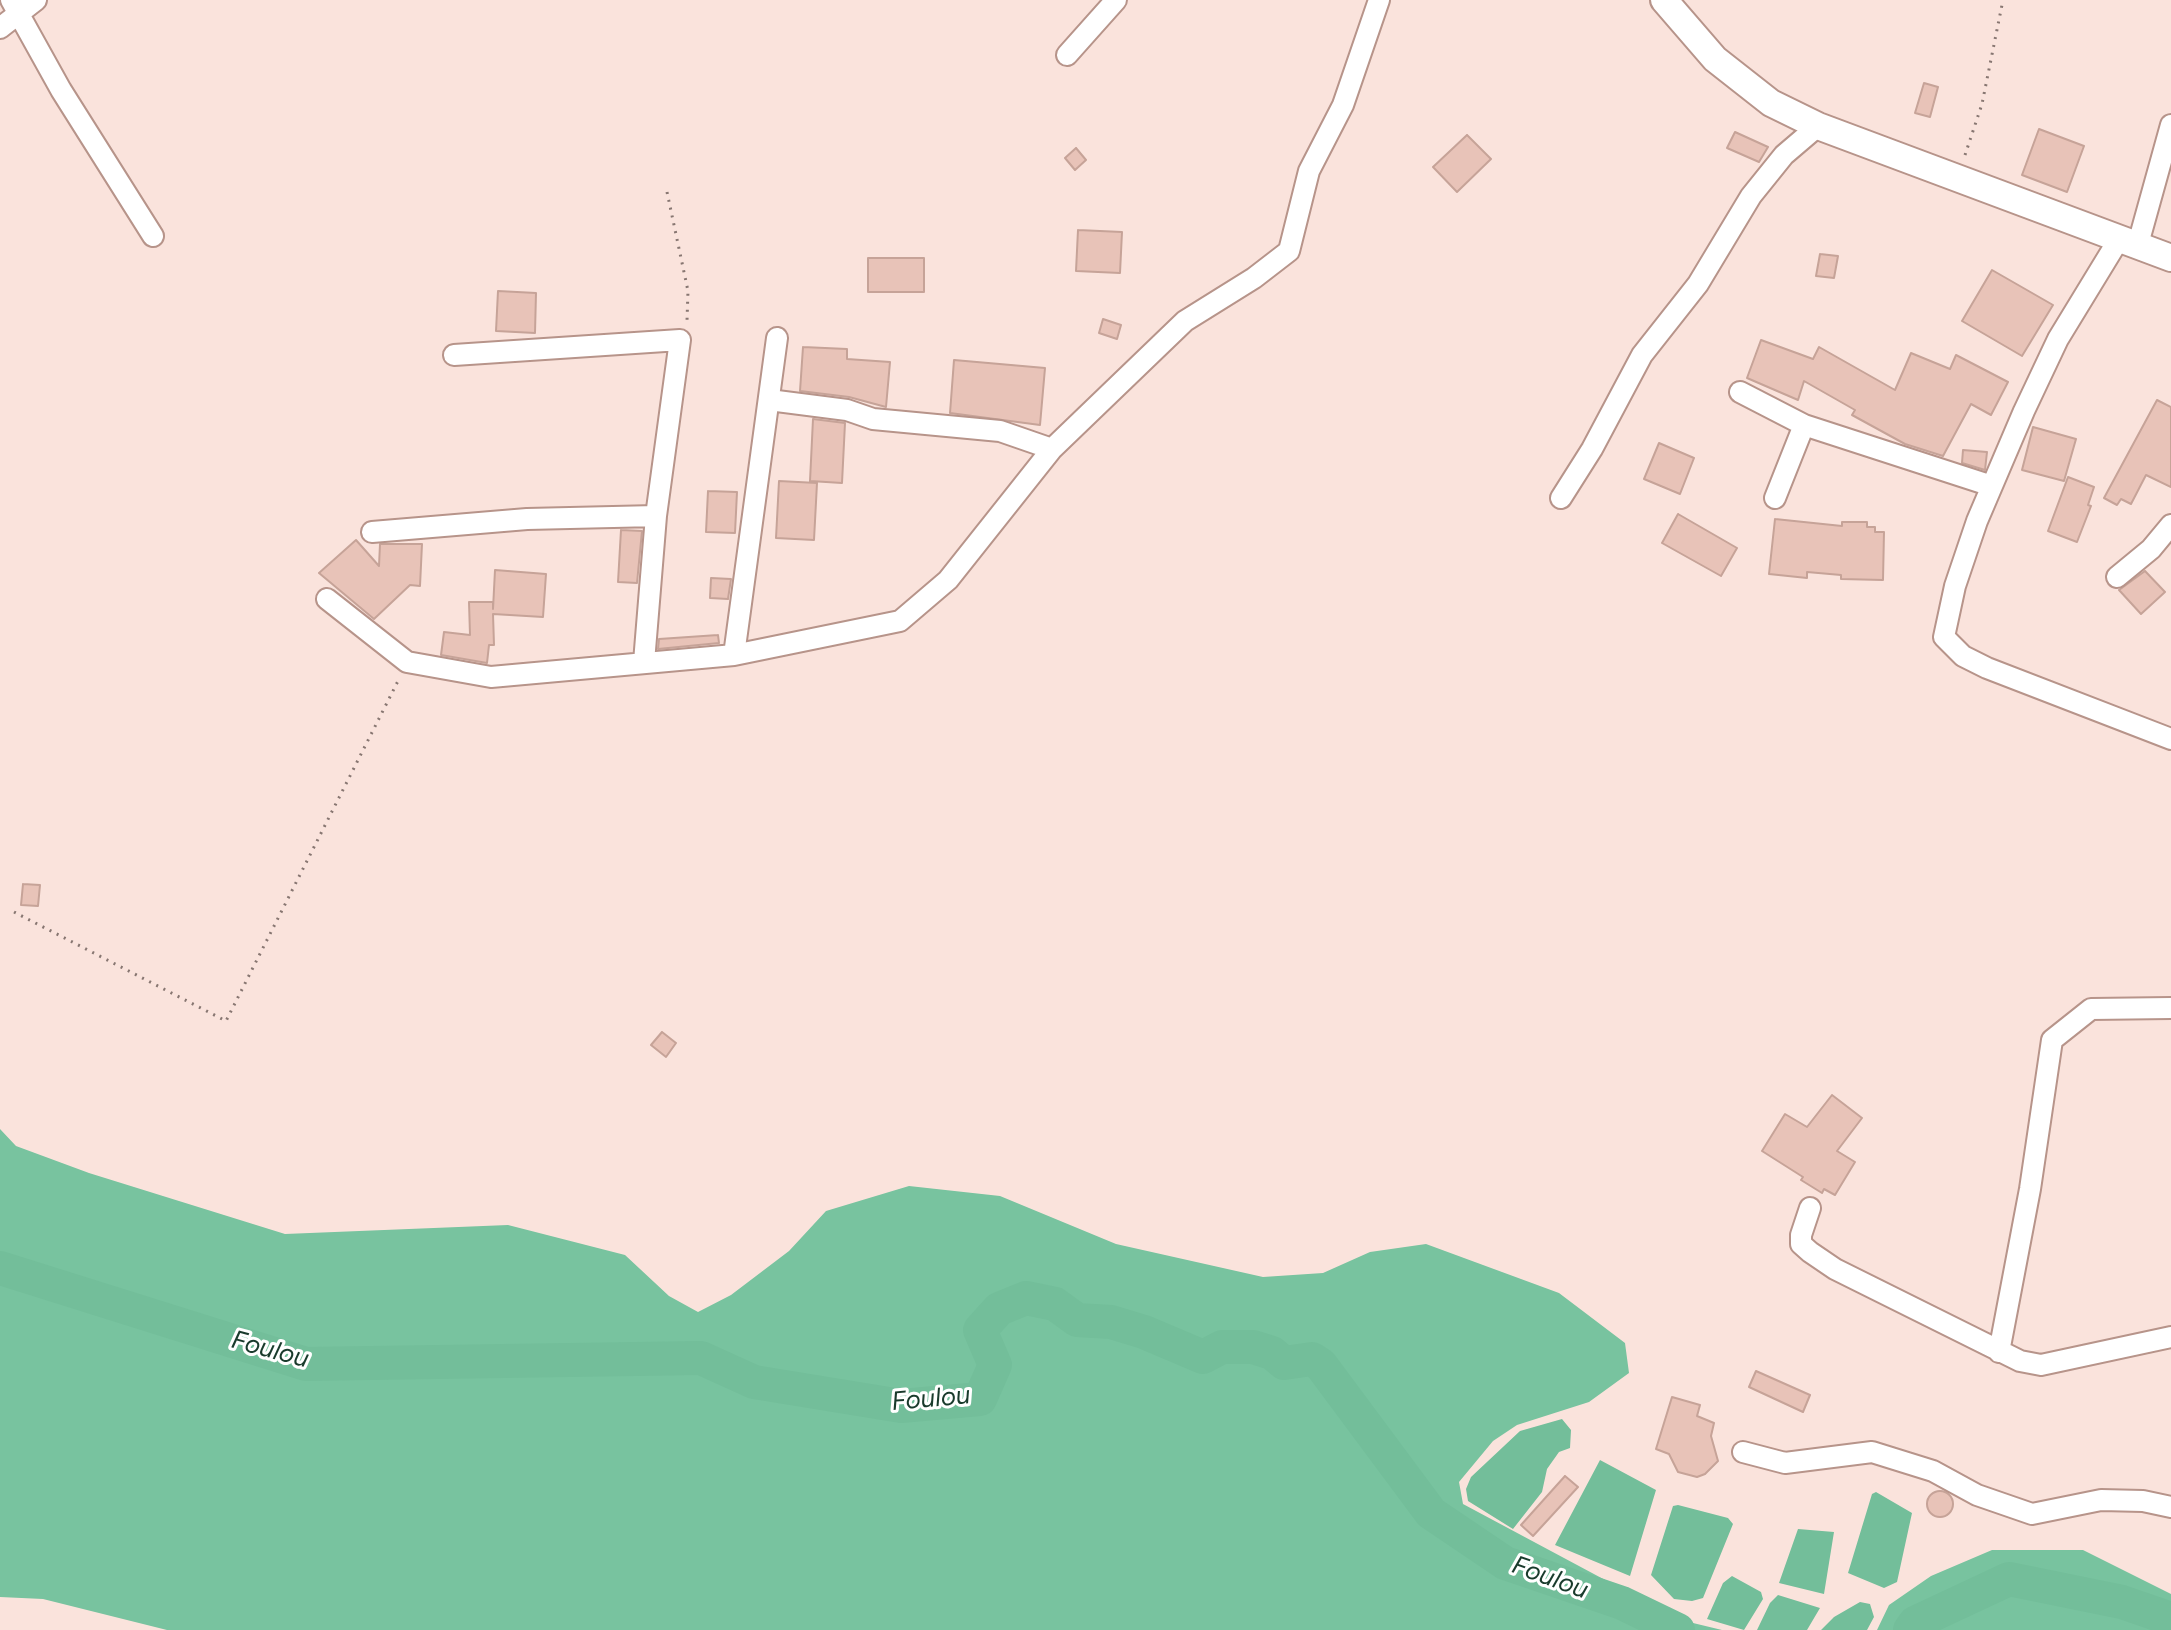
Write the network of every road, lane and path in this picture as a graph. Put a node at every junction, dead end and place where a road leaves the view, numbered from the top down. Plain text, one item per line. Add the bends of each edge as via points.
1 (36, 0) edge
2 (1116, 0) edge
3 (1379, 0) edge
4 (1664, 0) edge
5 (2003, 0) edge
6 (14, 7) edge
7 (0, 28) edge
8 (1067, 55) dead end
9 (2171, 125) edge
10 (1818, 126) junction
11 (1958, 179) junction
12 (667, 192) dead end
13 (153, 236) dead end
14 (2128, 242) junction
15 (2171, 258) edge
16 (777, 338) dead end
17 (680, 340) junction
18 (454, 355) dead end
19 (1740, 392) dead end
20 (769, 400) junction
21 (1804, 425) junction
22 (1052, 449) junction
23 (1992, 486) junction
24 (1561, 498) dead end
25 (1775, 498) dead end
26 (656, 516) junction
27 (2171, 525) edge
28 (372, 532) dead end
29 (2117, 577) dead end
30 (327, 599) dead end
31 (734, 655) junction
32 (407, 662) junction
33 (644, 662) junction
34 (2171, 739) edge
35 (14, 912) dead end
36 (2171, 1008) edge
37 (1810, 1208) dead end
38 (2171, 1337) edge
39 (1999, 1352) junction
40 (1743, 1452) dead end
41 (2171, 1507) edge

1 - 6 street
2 - 8 street
3 - 22 street via 1343,105 1309,171 1289,251 1185,321
4 - 10 street via 1715,59 1771,103
5 - 11 path via 1982,104
6 - 7 street
6 - 13 street
9 - 14 street
10 - 11 street
10 - 24 street via 1784,155 1751,196 1698,284 1642,355
11 - 14 street
12 - 17 path via 688,291 688,319
14 - 15 street
14 - 23 street via 2058,339
16 - 20 street
17 - 18 street
17 - 26 street
19 - 21 street
20 - 22 street via 847,410 873,419 1000,431
20 - 31 street
21 - 23 street
21 - 25 street
22 - 31 street via 948,580 900,621
23 - 34 street via 1947,613 1944,637 1949,645 1987,668
26 - 28 street via 527,519
26 - 33 street
27 - 29 street
30 - 32 street
31 - 33 street
32 - 33 street via 491,677
32 - 35 path via 226,1021
36 - 39 street via 2091,1009 2052,1040
37 - 39 street via 1801,1244 1810,1252
38 - 39 street via 2041,1365
40 - 41 street via 1785,1463 1872,1452 1933,1471 1977,1495 2032,1514 2101,1500

